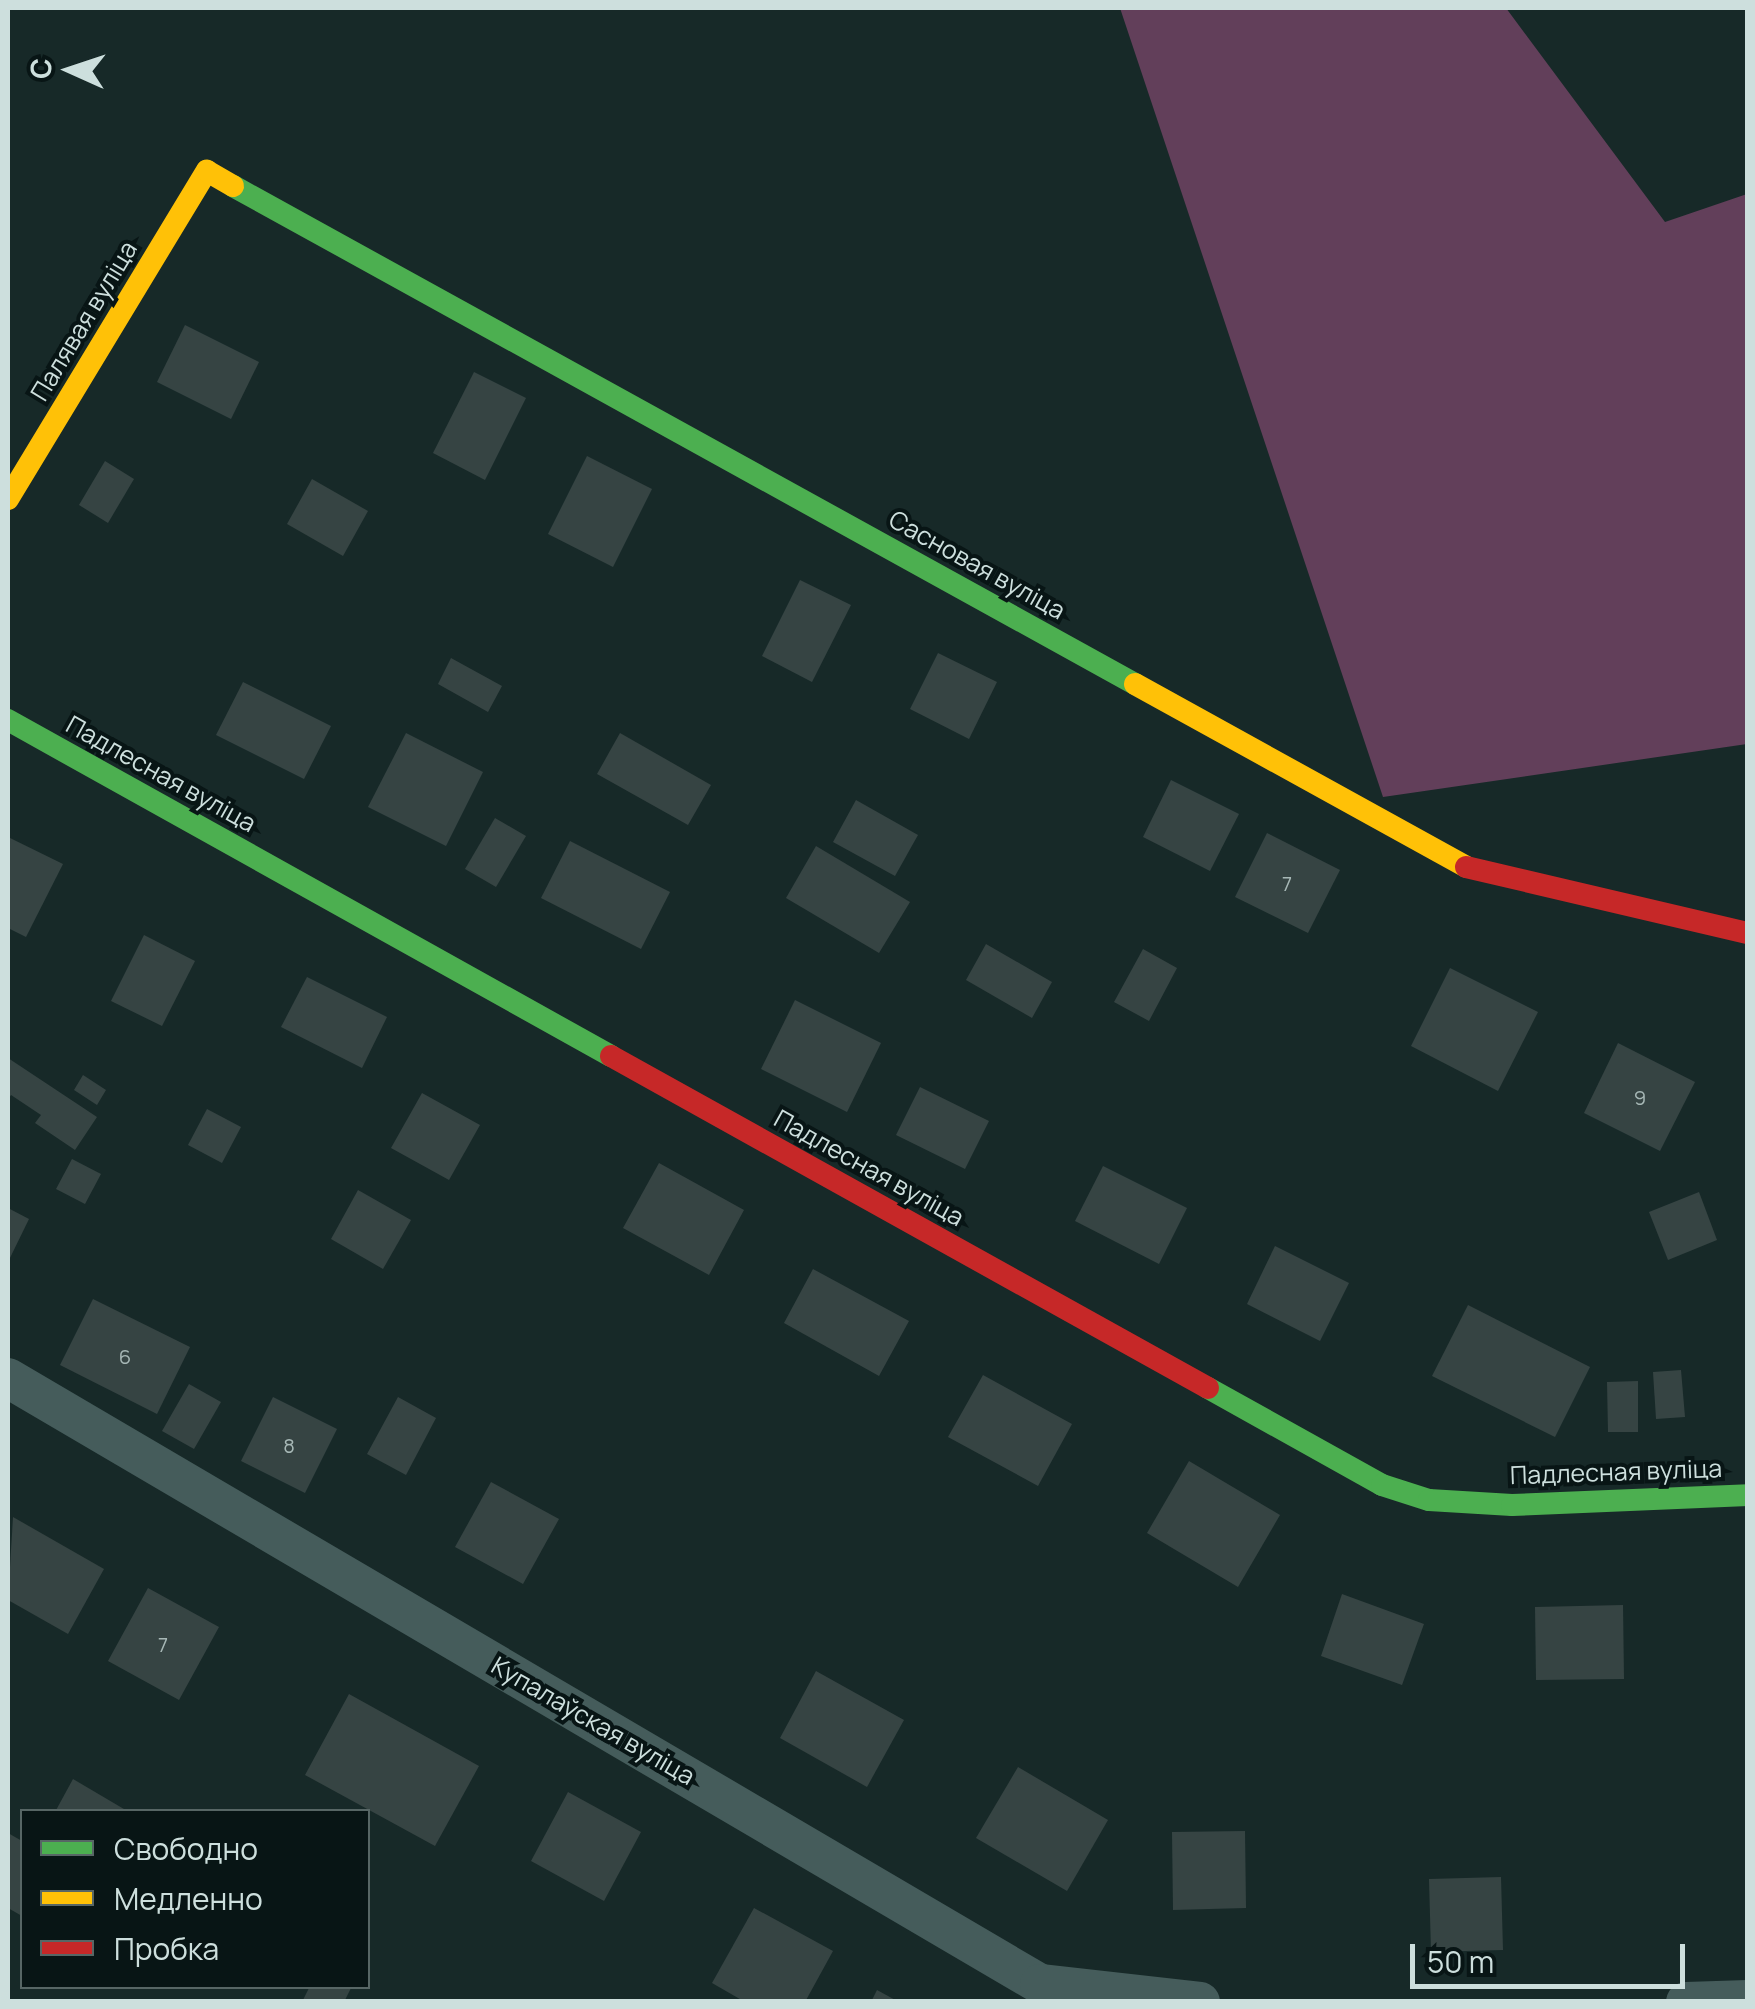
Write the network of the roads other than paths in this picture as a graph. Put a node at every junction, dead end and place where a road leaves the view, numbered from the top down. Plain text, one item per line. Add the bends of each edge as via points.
1 (208, 171) joint
2 (8, 500) edge
3 (8, 720) edge
4 (1748, 933) edge
5 (8, 1378) edge
6 (1748, 1495) edge
7 (1748, 2000) edge
8 (1200, 2002) edge
9 (1686, 2002) edge

1 - 2 street, Палявая вуліца
1 - 4 street, Сасновая вуліца via 1466,867
3 - 6 street, Падлесная вуліца via 1382,1485 1429,1500 1512,1506
5 - 8 street, Купалаўская вуліца via 1040,1984
7 - 9 street

